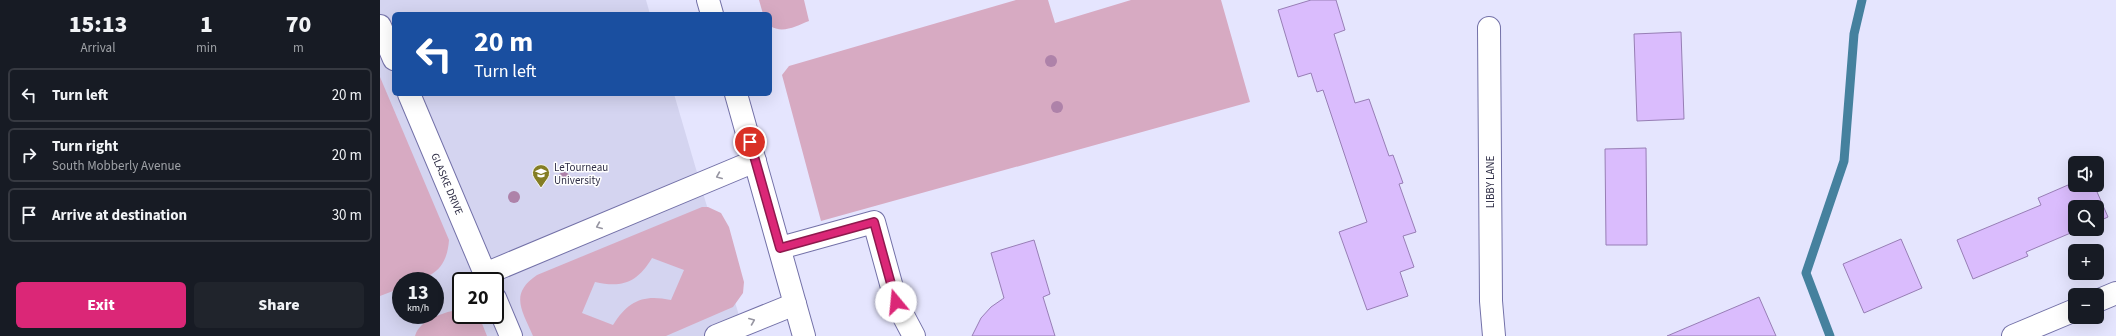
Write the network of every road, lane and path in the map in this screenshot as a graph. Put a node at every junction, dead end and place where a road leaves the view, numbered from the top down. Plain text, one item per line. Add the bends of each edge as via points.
1 (708, 0) edge
2 (711, 12) edge
3 (380, 26) edge
4 (1489, 28) dead end
5 (392, 55) edge
6 (410, 96) edge
7 (737, 96) edge
8 (755, 161) junction
9 (780, 248) junction
10 (484, 272) edge
11 (498, 272) edge
12 (2116, 293) edge
13 (2104, 298) edge
14 (795, 304) junction
15 (2068, 313) edge
16 (504, 321) edge
17 (510, 336) edge
18 (716, 336) edge
19 (804, 336) edge
20 (914, 336) edge
21 (1494, 336) edge
22 (2013, 336) edge

1 - 2 street
3 - 5 street
4 - 21 street, LIBBY LANE via 1491,301
6 - 10 street, GLASKE DRIVE
7 - 8 street
8 - 9 street
8 -> 11 street
9 - 14 street
9 - 20 street via 874,222 896,302
12 - 13 street
18 -> 14 street
14 - 19 street
15 - 22 street
16 - 17 street

